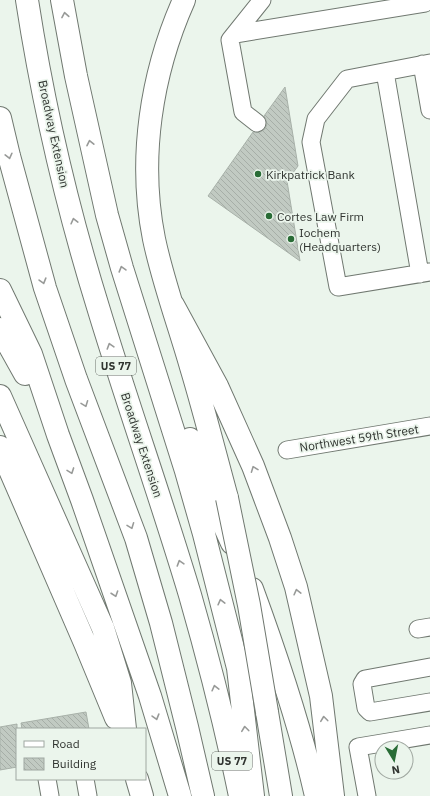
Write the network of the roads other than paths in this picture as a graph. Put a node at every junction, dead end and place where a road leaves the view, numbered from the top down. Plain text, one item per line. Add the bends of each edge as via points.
1 (27, 0) edge
2 (62, 0) edge
3 (184, 0) edge
4 (262, 0) edge
5 (425, 0) edge
6 (235, 34) junction
7 (426, 63) edge
8 (385, 72) junction
9 (430, 110) edge
10 (0, 118) edge
11 (257, 123) dead end
12 (425, 273) edge
13 (0, 290) edge
14 (173, 305) junction
15 (134, 306) junction
16 (0, 329) edge
17 (0, 396) edge
18 (430, 426) edge
19 (58, 435) junction
20 (0, 447) edge
21 (287, 450) dead end
22 (430, 667) edge
23 (430, 702) edge
24 (120, 728) edge
25 (125, 728) edge
26 (430, 734) edge
27 (47, 780) edge
28 (85, 780) edge
29 (137, 780) edge
30 (50, 796) edge
31 (88, 796) edge
32 (142, 796) edge
33 (180, 796) edge
34 (203, 796) edge
35 (240, 796) edge
36 (253, 796) edge
37 (281, 796) edge
38 (316, 796) edge
39 (333, 796) edge
40 (367, 796) edge

35 -> 1 highway, Broadway Extension / US 77 via 220,707 190,595 115,363 81,248 52,131
15 -> 2 highway via 109,222 92,150
3 - 14 highway via 161,63 152,104 148,148 148,191 154,238
4 - 6 street
5 - 6 street via 425,3
6 - 11 street via 230,40 243,112
7 - 8 street
7 - 9 street
8 - 12 street
8 - 12 street via 347,80 316,119 311,142 338,287
10 -> 34 highway, US 77 via 45,288 136,538 162,630
13 - 19 highway via 31,354
14 - 37 highway, bridge via 227,498 249,605
39 -> 14 highway via 321,696 296,587 253,466 217,386
36 -> 15 highway via 238,668 200,520
15 - 38 highway via 248,579 288,692
16 - 19 highway
17 - 25 highway via 103,628 120,683
18 - 21 street, Northwest 59th Street
19 -> 33 highway via 150,696
20 - 24 highway
22 - 23 street via 365,679 362,684 366,708 370,712
26 - 40 street via 358,746
27 - 30 street
28 - 31 street
29 - 32 highway

